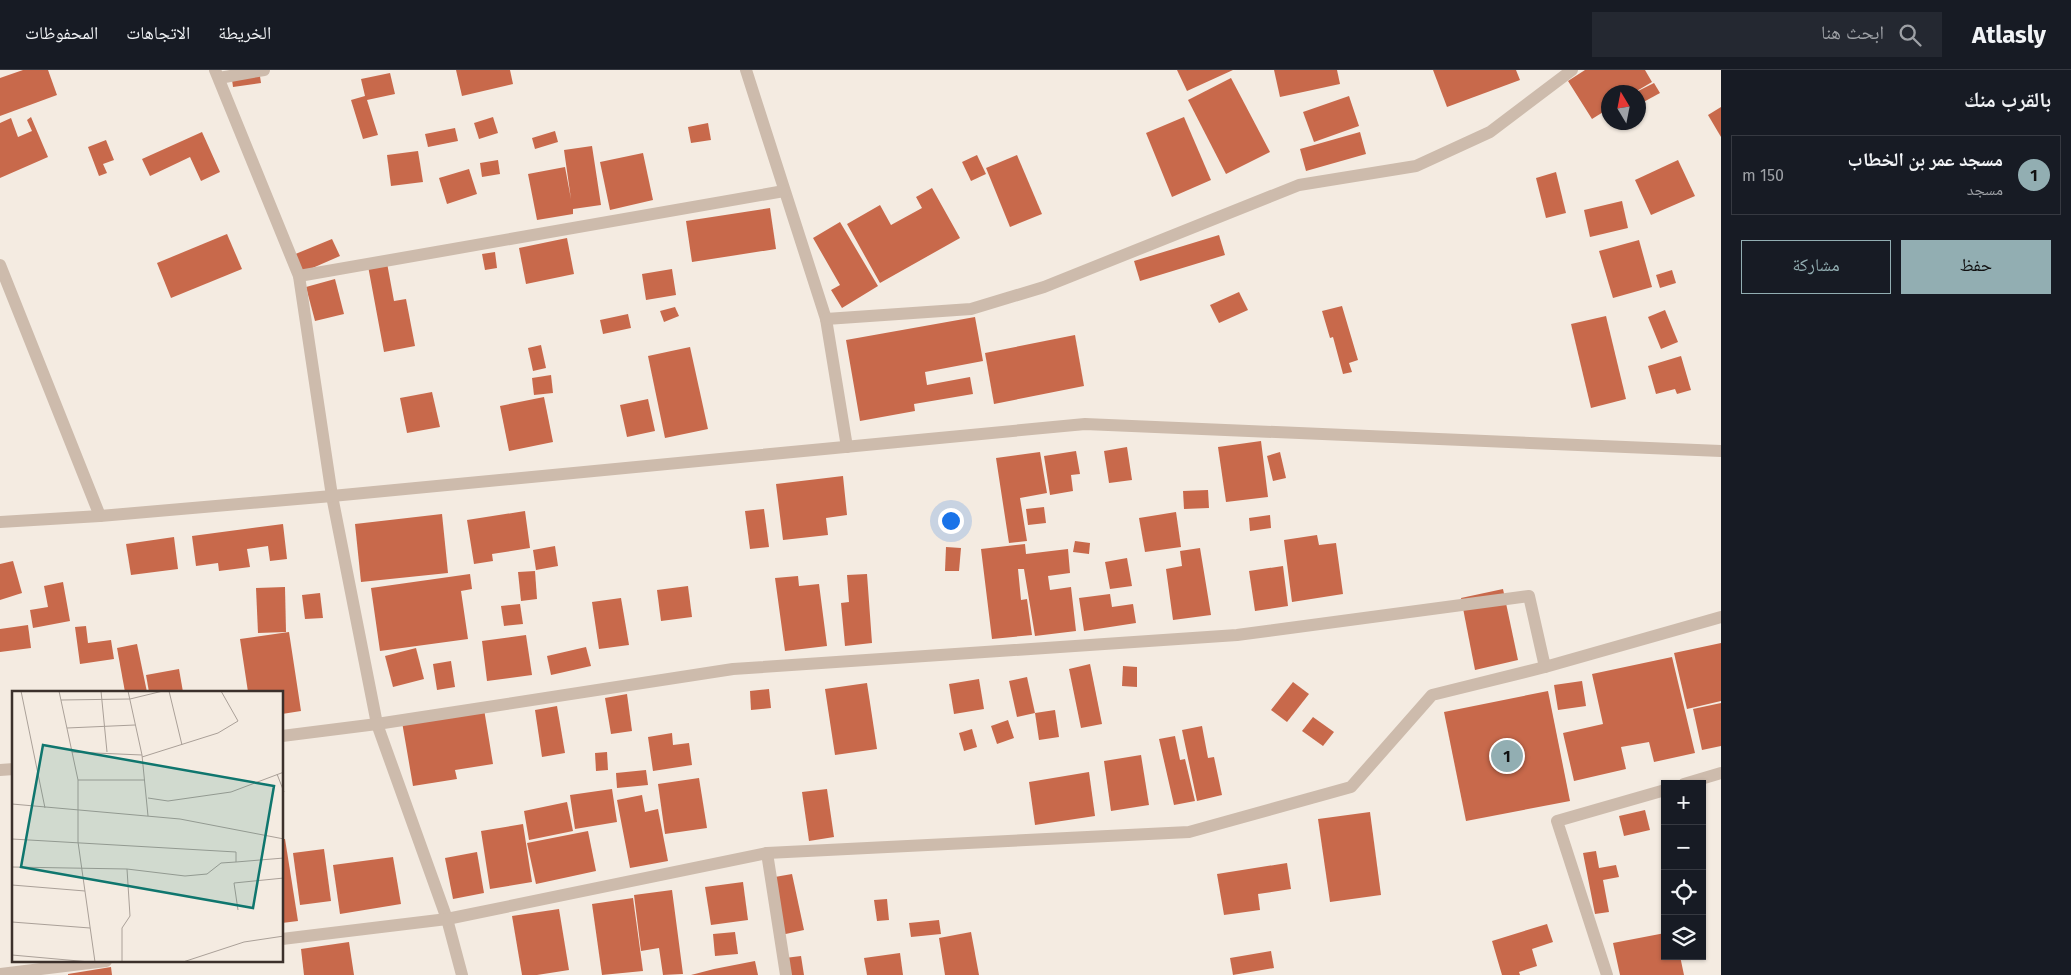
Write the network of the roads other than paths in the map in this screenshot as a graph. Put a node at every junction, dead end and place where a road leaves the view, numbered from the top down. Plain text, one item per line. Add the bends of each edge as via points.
1 (264, 70) edge
2 (746, 70) edge
3 (1572, 70) edge
4 (217, 74) edge
5 (784, 191) junction
6 (0, 265) edge
7 (299, 276) junction
8 (826, 319) junction
9 (847, 447) junction
10 (1721, 451) edge
11 (332, 496) junction
12 (100, 516) junction
13 (0, 522) edge
14 (1721, 617) edge
15 (1545, 667) junction
16 (377, 724) junction
17 (284, 736) edge
18 (1721, 773) edge
19 (1697, 780) edge
20 (1661, 791) edge
21 (767, 853) junction
22 (447, 919) junction
23 (284, 940) edge
24 (98, 962) edge
25 (0, 974) edge
26 (462, 975) edge
27 (786, 975) edge
28 (1607, 975) edge

1 - 4 street
2 - 5 street
3 - 8 street via 1490,132 1416,166 1299,185 1044,287 972,309
4 - 7 street
5 - 7 street
5 - 8 street
6 - 12 street
7 - 11 street
8 - 9 street
9 - 10 street via 1085,424
9 - 11 street
11 - 12 street
11 - 16 street
12 - 13 street
14 - 15 street
15 - 16 street via 1529,596 1237,635 732,669
15 - 21 street via 1432,695 1350,788 1189,832
16 - 17 street
16 - 22 street
18 - 19 street
20 - 28 street via 1557,821
21 - 22 street
21 - 27 street
22 - 23 street
22 - 26 street
24 - 25 street

